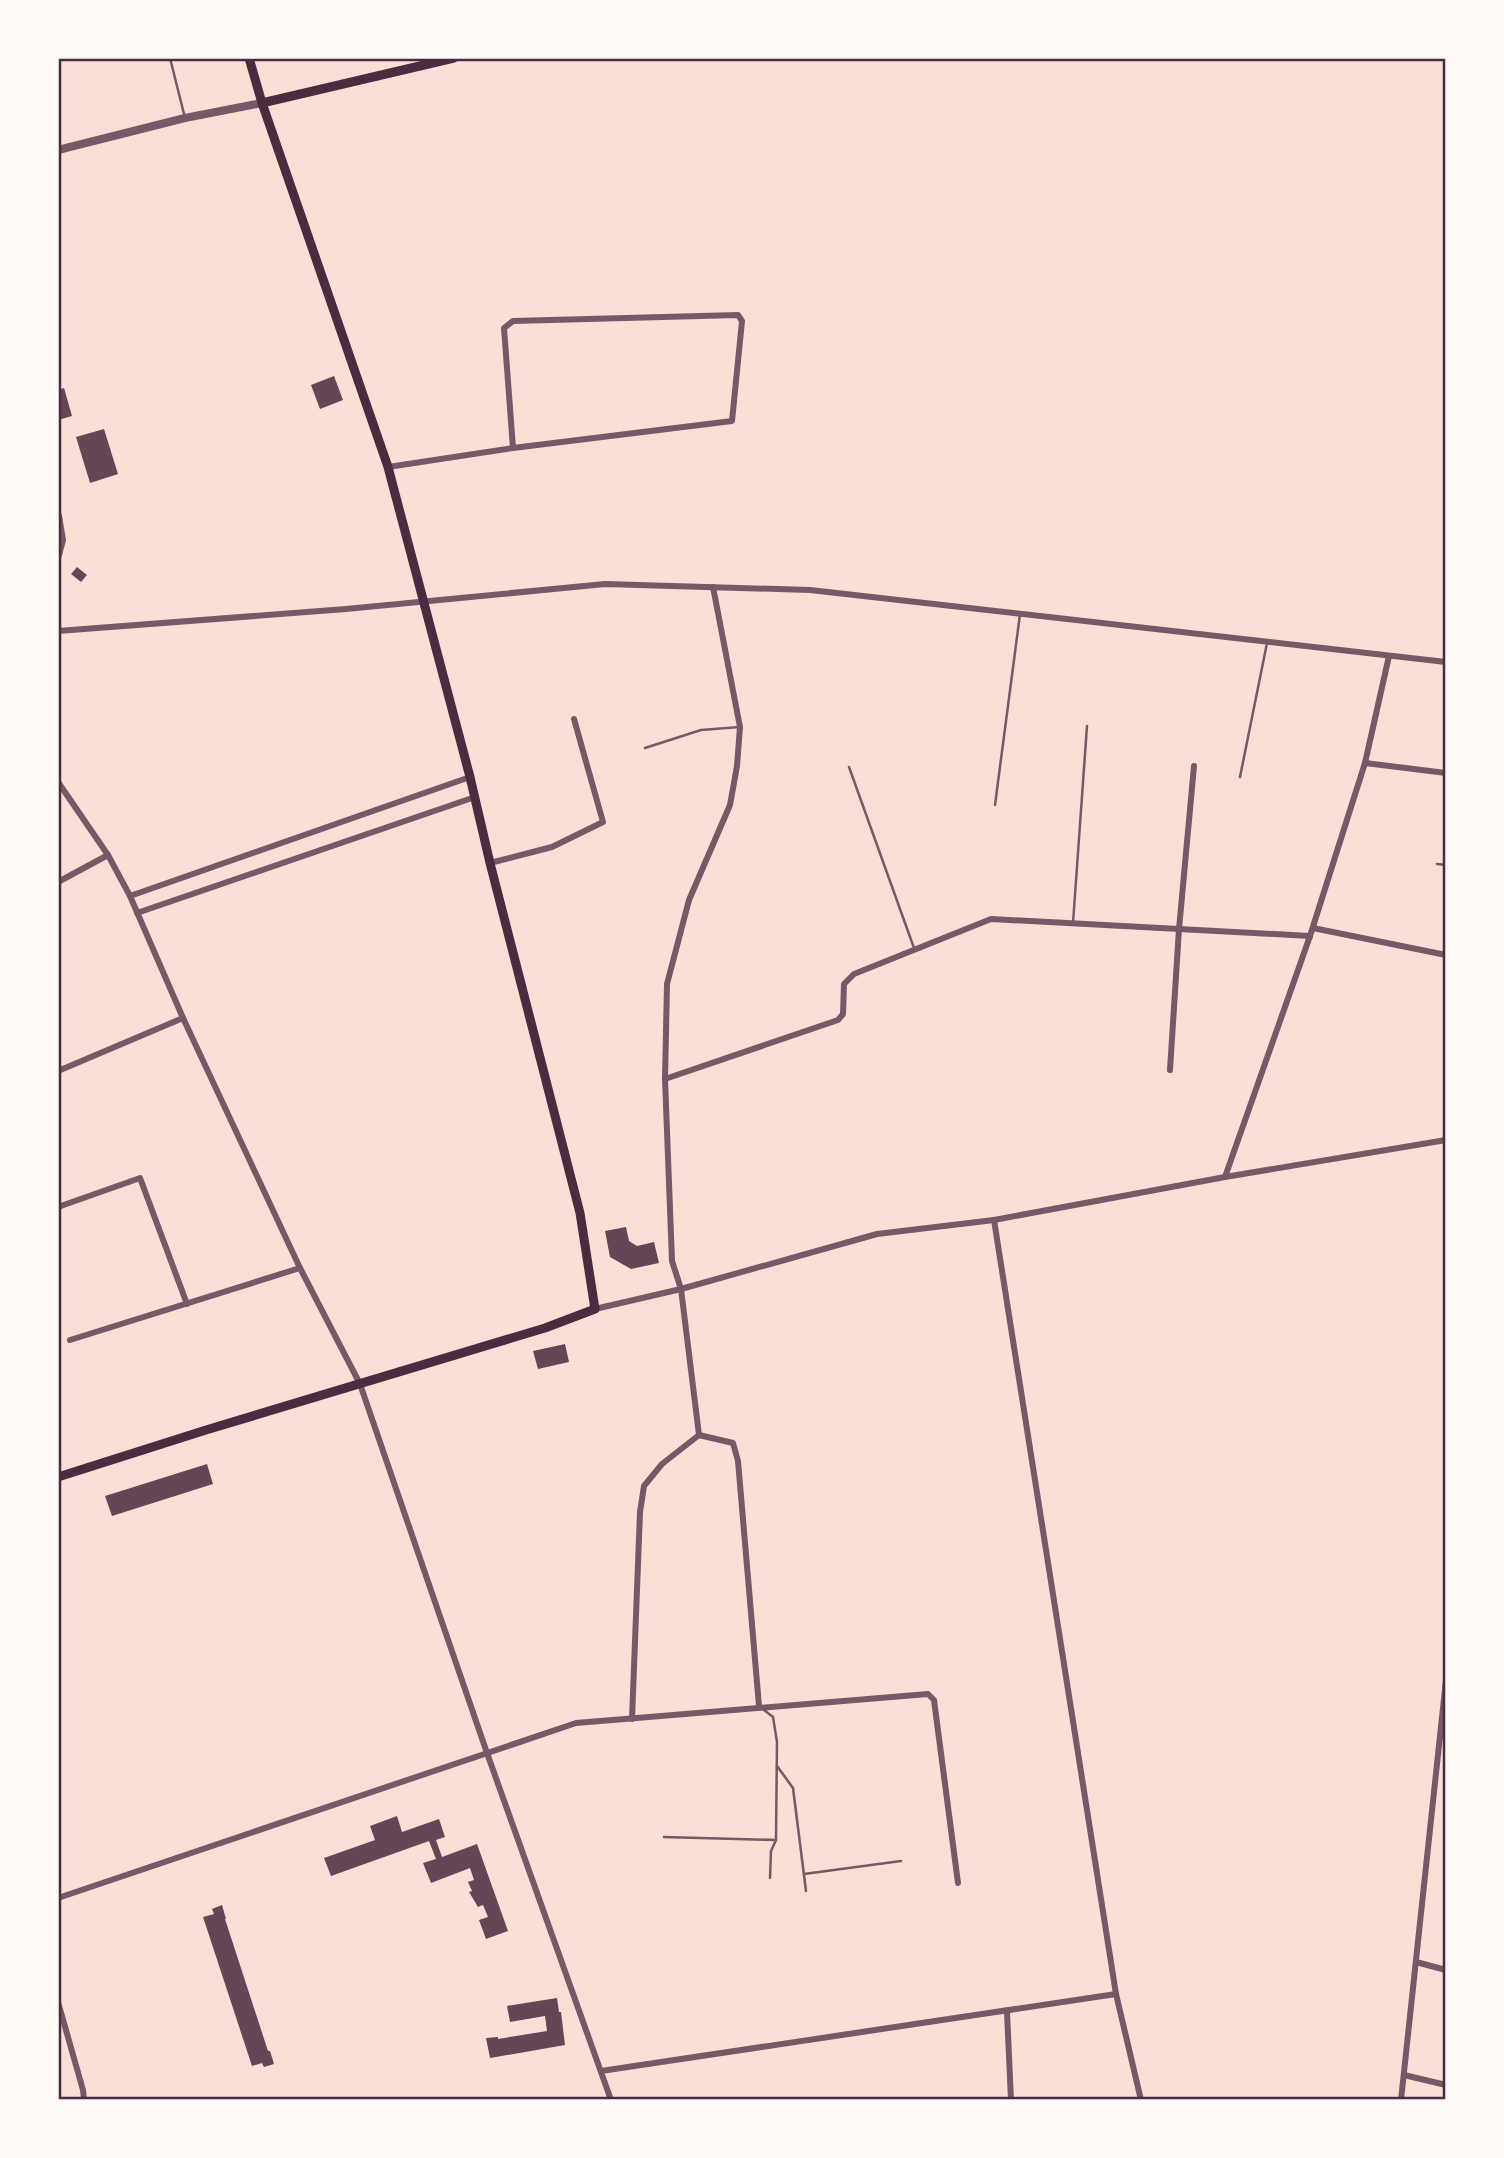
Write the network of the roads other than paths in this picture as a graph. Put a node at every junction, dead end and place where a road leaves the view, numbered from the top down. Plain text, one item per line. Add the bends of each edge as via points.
1 (170, 58) edge
2 (249, 58) edge
3 (454, 58) edge
4 (262, 103) junction
5 (185, 118) junction
6 (58, 150) edge
7 (513, 448) junction
8 (388, 467) junction
9 (58, 516) edge
10 (58, 555) edge
11 (713, 587) junction
12 (424, 602) junction
13 (1020, 614) junction
14 (58, 631) edge
15 (1267, 643) junction
16 (1389, 656) junction
17 (1446, 662) edge
18 (573, 719) dead end
19 (1087, 726) dead end
20 (740, 727) junction
21 (645, 748) dead end
22 (1365, 763) junction
23 (1194, 765) dead end
24 (849, 767) dead end
25 (1446, 774) edge
26 (470, 776) junction
27 (1240, 777) dead end
28 (58, 782) edge
29 (475, 797) junction
30 (995, 805) dead end
31 (108, 855) junction
32 (490, 863) junction
33 (1437, 864) dead end
34 (1446, 865) edge
35 (58, 882) edge
36 (130, 896) junction
37 (137, 913) junction
38 (1073, 923) junction
39 (1313, 928) junction
40 (1179, 929) junction
41 (1310, 936) junction
42 (915, 951) junction
43 (1446, 955) edge
44 (183, 1018) junction
45 (1170, 1070) dead end
46 (58, 1071) edge
47 (665, 1079) junction
48 (1446, 1140) edge
49 (1225, 1177) junction
50 (58, 1208) edge
51 (994, 1220) junction
52 (300, 1268) junction
53 (681, 1289) junction
54 (187, 1304) junction
55 (595, 1309) junction
56 (70, 1340) dead end
57 (360, 1384) junction
58 (699, 1435) junction
59 (58, 1477) edge
60 (1446, 1680) edge
61 (759, 1706) junction
62 (632, 1719) junction
63 (487, 1753) junction
64 (777, 1766) junction
65 (664, 1837) dead end
66 (776, 1840) junction
67 (901, 1861) dead end
68 (804, 1874) junction
69 (770, 1878) dead end
70 (958, 1883) dead end
71 (806, 1891) dead end
72 (58, 1898) edge
73 (1416, 1962) junction
74 (1446, 1970) edge
75 (1116, 1994) junction
76 (58, 2002) edge
77 (1007, 2012) junction
78 (601, 2071) junction
79 (1404, 2075) junction
80 (1446, 2085) edge
81 (84, 2100) edge
82 (611, 2100) edge
83 (1011, 2100) edge
84 (1140, 2100) edge
85 (1401, 2100) edge

1 - 5 lane
2 - 4 main road
3 - 4 main road
4 - 5 street
4 - 8 main road
5 - 6 street
7 - 7 street via 732,421 742,321 738,315 513,321 504,328
7 - 8 street
8 - 12 main road
9 - 10 street via 62,540
11 - 12 street via 605,584
11 - 13 street via 810,590
11 - 20 street
12 - 14 street
12 - 26 main road
13 - 15 street
13 - 30 lane
15 - 16 street
15 - 27 lane
16 - 17 street
16 - 22 street
18 - 32 street via 603,822 552,847
19 - 38 lane
20 - 21 lane via 701,730
20 - 47 street via 730,805 688,900 667,984
22 - 25 street
22 - 39 street
23 - 40 street
24 - 42 lane
26 - 29 main road
26 - 36 street
28 - 31 street
29 - 32 main road
29 - 37 street
31 - 35 street
31 - 36 street
32 - 55 main road via 580,1213
33 - 34 lane
36 - 37 street
37 - 44 street
38 - 40 street
38 - 42 street via 991,919
39 - 41 street
39 - 43 street
40 - 41 street
40 - 45 street
41 - 49 street
42 - 47 street via 853,974 845,984 843,1014 838,1020
44 - 46 street
44 - 52 street
47 - 53 street via 671,1250
48 - 49 street
49 - 51 street
50 - 54 street via 140,1178
51 - 53 street via 877,1234
51 - 75 street
52 - 54 street
52 - 57 street
53 - 55 street
53 - 58 street
54 - 56 street
55 - 57 main road
57 - 59 main road
57 - 63 street
58 - 61 street via 733,1443 738,1461
58 - 62 street via 662,1464 644,1486
60 - 73 street
61 - 62 street
61 - 64 lane via 773,1717
61 - 70 street via 931,1696
62 - 63 street via 576,1723
63 - 72 street
63 - 78 street
64 - 66 lane
64 - 68 lane via 793,1788
65 - 66 lane
66 - 69 lane
67 - 68 lane
68 - 71 lane
73 - 74 street
73 - 79 street
75 - 77 street
75 - 84 street
76 - 81 street
77 - 78 street
77 - 83 street
78 - 82 street
79 - 80 street
79 - 85 street

